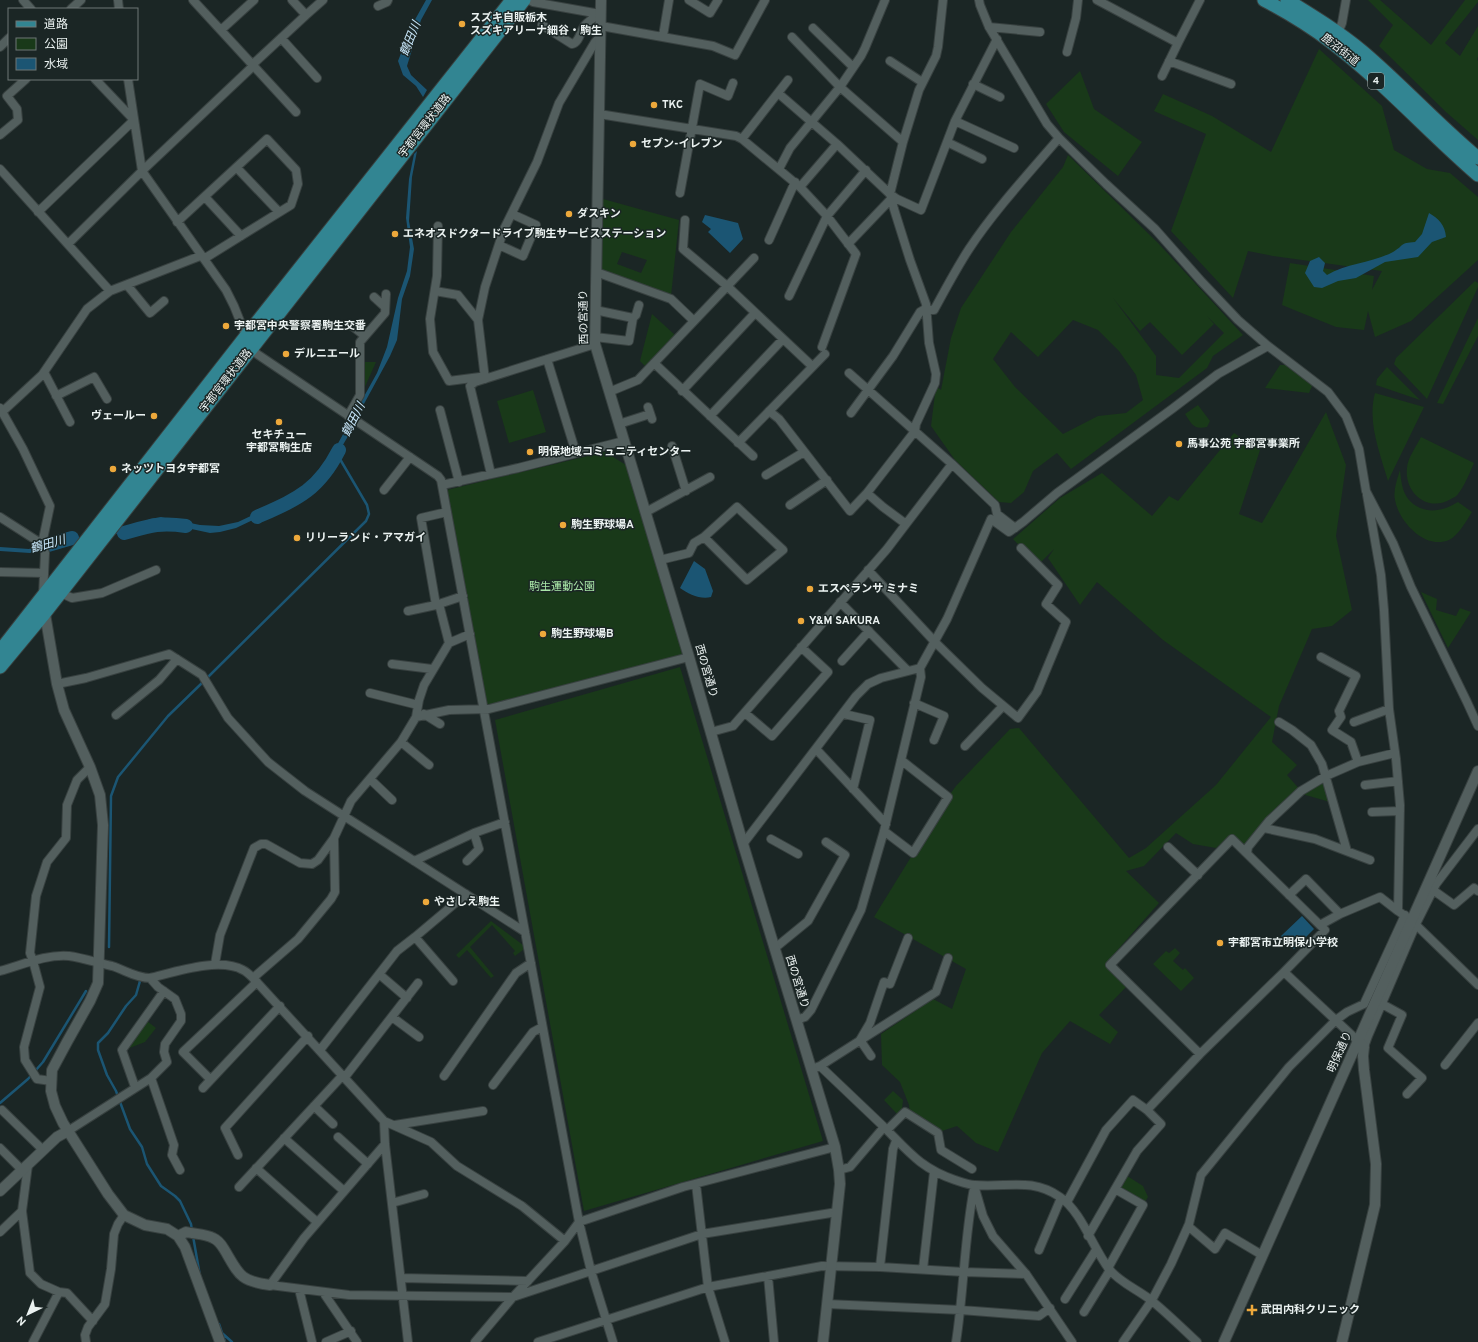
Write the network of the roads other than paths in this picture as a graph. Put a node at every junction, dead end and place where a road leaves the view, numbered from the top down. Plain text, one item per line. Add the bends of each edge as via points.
1 (23, 0) edge
2 (81, 0) edge
3 (193, 0) edge
4 (254, 0) edge
5 (292, 0) edge
6 (323, 0) edge
7 (388, 0) edge
8 (512, 0) edge
9 (524, 0) edge
10 (529, 0) edge
11 (601, 0) edge
12 (669, 0) edge
13 (689, 0) edge
14 (718, 0) edge
15 (765, 0) edge
16 (885, 0) edge
17 (943, 0) edge
18 (979, 0) edge
19 (1078, 0) edge
20 (1097, 0) edge
21 (1200, 0) edge
22 (1264, 0) edge
23 (1287, 0) edge
24 (1346, 0) edge
25 (378, 6) dead end
26 (30, 8) edge
27 (72, 8) edge
28 (600, 14) junction
29 (306, 15) junction
30 (542, 25) dead end
31 (601, 26) junction
32 (989, 27) junction
33 (813, 28) dead end
34 (221, 30) junction
35 (1040, 32) dead end
36 (1338, 33) junction
37 (663, 36) junction
38 (600, 37) junction
39 (792, 37) dead end
40 (281, 38) junction
41 (8, 39) edge
42 (997, 40) junction
43 (1178, 43) junction
44 (0, 46) edge
45 (1067, 52) dead end
46 (890, 61) dead end
47 (1169, 61) junction
48 (252, 65) junction
49 (853, 67) junction
50 (1162, 76) dead end
51 (317, 78) dead end
52 (25, 80) edge
53 (96, 80) edge
54 (128, 80) edge
55 (788, 80) dead end
56 (922, 82) junction
57 (733, 83) dead end
58 (973, 84) junction
59 (1231, 84) dead end
60 (840, 87) junction
61 (778, 93) junction
62 (1000, 97) dead end
63 (296, 112) dead end
64 (599, 114) junction
65 (134, 120) junction
66 (955, 120) junction
67 (812, 122) junction
68 (691, 129) junction
69 (0, 135) edge
70 (1059, 138) junction
71 (742, 139) junction
72 (902, 142) junction
73 (947, 142) junction
74 (837, 144) junction
75 (1014, 148) dead end
76 (1478, 158) edge
77 (982, 160) dead end
78 (237, 168) junction
79 (779, 169) junction
80 (866, 170) junction
81 (1, 172) edge
82 (142, 172) junction
83 (1478, 175) edge
84 (797, 185) junction
85 (680, 193) dead end
86 (891, 196) junction
87 (205, 197) junction
88 (38, 212) junction
89 (279, 212) junction
90 (512, 214) junction
91 (827, 216) junction
92 (685, 220) dead end
93 (177, 222) junction
94 (438, 226) dead end
95 (241, 236) junction
96 (769, 240) dead end
97 (68, 244) junction
98 (848, 244) junction
99 (499, 245) junction
100 (200, 256) junction
101 (754, 258) dead end
102 (596, 272) junction
103 (127, 285) junction
104 (727, 286) junction
105 (110, 291) junction
106 (435, 291) junction
107 (386, 294) dead end
108 (789, 296) dead end
109 (374, 297) dead end
110 (164, 301) dead end
111 (638, 305) dead end
112 (385, 307) junction
113 (925, 309) junction
114 (595, 310) junction
115 (755, 313) junction
116 (633, 318) junction
117 (478, 320) junction
118 (694, 321) junction
119 (351, 325) dead end
120 (365, 336) junction
121 (783, 339) junction
122 (595, 341) junction
123 (249, 342) junction
124 (1268, 346) junction
125 (547, 359) junction
126 (654, 363) junction
127 (812, 366) junction
128 (44, 372) junction
129 (849, 373) dead end
130 (485, 378) junction
131 (868, 390) junction
132 (682, 391) junction
133 (609, 392) junction
134 (56, 396) junction
135 (107, 399) dead end
136 (440, 410) dead end
137 (769, 411) junction
138 (650, 413) dead end
139 (851, 413) dead end
140 (2, 416) edge
141 (349, 416) junction
142 (710, 416) junction
143 (70, 422) dead end
144 (619, 424) junction
145 (915, 431) junction
146 (624, 441) junction
147 (738, 443) junction
148 (672, 446) dead end
149 (804, 452) junction
150 (576, 453) junction
151 (410, 456) junction
152 (753, 456) dead end
153 (952, 464) junction
154 (491, 474) junction
155 (766, 475) dead end
156 (710, 477) dead end
157 (827, 480) junction
158 (459, 482) junction
159 (442, 485) junction
160 (384, 490) dead end
161 (686, 491) junction
162 (1366, 491) junction
163 (867, 493) junction
164 (790, 505) dead end
165 (447, 512) junction
166 (646, 512) junction
167 (994, 516) junction
168 (0, 517) edge
169 (906, 524) junction
170 (704, 537) junction
171 (42, 544) junction
172 (1021, 548) dead end
173 (660, 560) junction
174 (156, 570) dead end
175 (868, 570) junction
176 (0, 572) edge
177 (44, 573) junction
178 (61, 593) junction
179 (43, 595) junction
180 (463, 596) junction
181 (840, 602) junction
182 (437, 604) junction
183 (408, 611) dead end
184 (44, 614) junction
185 (869, 631) junction
186 (470, 634) junction
187 (935, 642) junction
188 (449, 643) junction
189 (800, 647) junction
190 (0, 651) edge
191 (689, 657) junction
192 (1321, 657) dead end
193 (177, 659) junction
194 (842, 661) dead end
195 (392, 664) dead end
196 (0, 667) edge
197 (920, 668) junction
198 (432, 669) junction
199 (907, 670) junction
200 (57, 684) junction
201 (370, 693) dead end
202 (914, 703) junction
203 (418, 705) junction
204 (1003, 706) junction
205 (484, 709) junction
206 (1389, 710) junction
207 (745, 713) junction
208 (844, 714) junction
209 (116, 715) dead end
210 (420, 715) junction
211 (1279, 722) dead end
212 (1354, 722) dead end
213 (440, 724) dead end
214 (1478, 726) edge
215 (711, 732) junction
216 (934, 740) dead end
217 (401, 742) junction
218 (965, 746) dead end
219 (816, 749) junction
220 (1395, 752) junction
221 (901, 760) junction
222 (1358, 762) junction
223 (429, 765) dead end
224 (90, 767) junction
225 (1478, 771) edge
226 (1326, 776) junction
227 (370, 779) junction
228 (1398, 781) junction
229 (1365, 785) dead end
230 (853, 789) junction
231 (392, 800) dead end
232 (1400, 811) junction
233 (1372, 812) dead end
234 (344, 816) junction
235 (505, 822) junction
236 (885, 827) junction
237 (1264, 828) junction
238 (1478, 829) edge
239 (474, 834) junction
240 (334, 838) junction
241 (771, 840) dead end
242 (826, 842) dead end
243 (743, 844) junction
244 (1168, 847) dead end
245 (1347, 851) junction
246 (1247, 853) junction
247 (798, 854) dead end
248 (1370, 860) dead end
249 (414, 861) junction
250 (467, 861) dead end
251 (1198, 875) junction
252 (1433, 890) junction
253 (1478, 891) edge
254 (466, 894) junction
255 (1290, 895) junction
256 (1340, 914) junction
257 (1408, 917) junction
258 (1320, 926) junction
259 (526, 932) junction
260 (415, 937) junction
261 (908, 938) dead end
262 (775, 948) junction
263 (948, 958) dead end
264 (33, 961) junction
265 (100, 963) junction
266 (531, 963) junction
267 (215, 964) junction
268 (0, 971) edge
269 (1284, 972) junction
270 (379, 974) junction
271 (150, 978) junction
272 (255, 980) junction
273 (453, 981) dead end
274 (418, 983) dead end
275 (1478, 985) edge
276 (164, 991) junction
277 (407, 998) junction
278 (1382, 1004) junction
279 (280, 1006) junction
280 (392, 1017) junction
281 (796, 1020) junction
282 (1336, 1020) junction
283 (1478, 1023) edge
284 (542, 1027) junction
285 (308, 1036) junction
286 (419, 1037) dead end
287 (860, 1040) junction
288 (1361, 1044) junction
289 (320, 1050) junction
290 (1200, 1054) junction
291 (871, 1056) dead end
292 (1445, 1065) dead end
293 (816, 1068) junction
294 (344, 1076) junction
295 (444, 1076) dead end
296 (151, 1078) junction
297 (210, 1079) junction
298 (51, 1081) junction
299 (493, 1085) dead end
300 (136, 1087) junction
301 (203, 1088) dead end
302 (1407, 1094) dead end
303 (314, 1106) junction
304 (2, 1110) dead end
305 (1147, 1110) junction
306 (483, 1111) dead end
307 (384, 1121) junction
308 (333, 1124) dead end
309 (395, 1125) junction
310 (886, 1129) junction
311 (68, 1131) junction
312 (338, 1137) dead end
313 (284, 1138) junction
314 (896, 1141) junction
315 (385, 1144) junction
316 (835, 1147) junction
317 (0, 1148) edge
318 (43, 1150) junction
319 (238, 1156) dead end
320 (368, 1164) junction
321 (25, 1167) junction
322 (256, 1168) junction
323 (972, 1169) dead end
324 (180, 1170) dead end
325 (839, 1170) junction
326 (934, 1172) junction
327 (696, 1184) junction
328 (974, 1185) junction
329 (239, 1187) dead end
330 (1115, 1189) junction
331 (0, 1191) edge
332 (344, 1191) junction
333 (424, 1194) dead end
334 (1064, 1200) junction
335 (392, 1203) junction
336 (22, 1211) junction
337 (837, 1212) junction
338 (124, 1215) junction
339 (317, 1222) junction
340 (579, 1222) junction
341 (1188, 1226) junction
342 (0, 1232) edge
343 (702, 1234) junction
344 (178, 1236) junction
345 (1088, 1236) junction
346 (564, 1241) junction
347 (1039, 1250) dead end
348 (1096, 1250) junction
349 (1262, 1255) junction
350 (831, 1266) junction
351 (880, 1267) junction
352 (922, 1269) junction
353 (1109, 1269) junction
354 (591, 1271) junction
355 (964, 1272) junction
356 (1026, 1274) junction
357 (768, 1276) junction
358 (401, 1278) junction
359 (528, 1281) junction
360 (270, 1285) junction
361 (708, 1287) junction
362 (299, 1289) junction
363 (59, 1292) junction
364 (323, 1292) junction
365 (403, 1295) junction
366 (513, 1297) junction
367 (1064, 1299) dead end
368 (1152, 1300) junction
369 (827, 1304) junction
370 (1050, 1308) junction
371 (961, 1310) junction
372 (1084, 1312) dead end
373 (606, 1320) junction
374 (93, 1321) junction
375 (351, 1331) junction
376 (480, 1340) edge
377 (33, 1342) edge
378 (86, 1342) edge
379 (220, 1342) edge
380 (312, 1342) edge
381 (326, 1342) edge
382 (357, 1342) edge
383 (408, 1342) edge
384 (538, 1342) edge
385 (613, 1342) edge
386 (725, 1342) edge
387 (774, 1342) edge
388 (823, 1342) edge
389 (956, 1342) edge
390 (1072, 1342) edge
391 (1123, 1342) edge
392 (1197, 1342) edge
393 (1224, 1342) edge
394 (1342, 1342) edge

1 - 26 street
2 - 27 street
3 - 34 street
4 - 34 street
5 - 29 street
6 - 29 street
7 - 25 street
8 - 123 main road, 宇都宮環状道路
9 - 123 main road, 宇都宮環状道路
10 - 28 street
11 - 28 street, 西の宮通り
12 - 37 street
13 - 14 street via 710,13
15 - 37 street via 735,55 713,46
16 - 49 street via 865,48
17 - 56 street via 936,56
18 - 32 street
19 - 45 street
20 - 43 street
21 - 43 street
22 - 83 main road, 鹿沼街道 / 4 via 1332,42
23 - 36 main road, 鹿沼街道 / 4
24 - 36 street
28 - 30 street via 584,26 577,41 572,44
28 - 31 street, 西の宮通り
29 - 40 street
31 - 37 street
31 - 38 street, 西の宮通り
32 - 35 street
32 - 42 street
33 - 49 street
34 - 48 street
36 - 76 main road, 鹿沼街道 / 4 via 1363,52
38 - 64 street, 西の宮通り
38 - 90 street via 559,103 537,162
39 - 60 street
40 - 48 street
40 - 51 street
41 - 44 street
42 - 58 street
42 - 70 street via 1047,124
43 - 47 street
46 - 56 street
47 - 50 street
47 - 59 street
48 - 63 street
48 - 82 street via 250,70
49 - 60 street
52 - 69 street via 7,96 17,109 18,120
53 - 65 street
54 - 65 street
55 - 61 street
56 - 72 street
57 - 68 street via 728,96 700,84
58 - 62 street
58 - 66 street
60 - 67 street
60 - 72 street
61 - 67 street
61 - 71 street
64 - 68 street
64 - 102 street, 西の宮通り
65 - 82 street
65 - 88 street
66 - 73 street
66 - 75 street
67 - 74 street
67 - 79 street via 790,148
68 - 71 street via 729,134
68 - 85 street
70 - 113 street via 985,226 934,310
70 - 124 street via 1154,229 1238,320
71 - 79 street
72 - 86 street
73 - 77 street
73 - 86 street via 921,210
74 - 80 street
74 - 84 street
78 - 87 street
78 - 89 street
78 - 89 street via 267,139 296,170 298,184 291,205
79 - 84 street
80 - 86 street
80 - 91 street
81 - 88 street
82 - 93 street
82 - 97 street
84 - 91 street
84 - 96 street
86 - 98 street
86 - 113 street via 926,304
87 - 93 street
87 - 95 street
88 - 97 street
89 - 95 street
90 - 99 street
90 - 99 street via 536,225 523,256
91 - 98 street
91 - 108 street
92 - 104 street via 683,249
93 - 100 street
94 - 106 street
95 - 100 street via 207,257
97 - 105 street
98 - 127 street via 856,254 823,350
99 - 117 street via 485,287
100 - 103 street
100 - 123 street via 231,299
101 - 104 street
102 - 114 street, 西の宮通り
102 - 118 street via 671,299
103 - 105 street
103 - 110 street via 150,313
104 - 115 street
104 - 118 street
105 - 128 street via 87,309
106 - 117 street via 458,295
106 - 130 street via 430,319 433,352 449,381
107 - 112 street
109 - 112 street
111 - 116 street
112 - 120 street via 385,313
113 - 131 street via 920,312 894,356
113 - 145 street via 936,374 935,383
114 - 116 street
114 - 122 street, 西の宮通り
115 - 121 street
115 - 132 street
116 - 122 street via 629,341
117 - 130 street
118 - 126 street
119 - 120 street
120 - 141 street via 360,342 360,395
121 - 127 street
121 - 142 street
122 - 125 street
122 - 133 street, 西の宮通り
123 - 141 street via 258,354
123 - 178 main road, 宇都宮環状道路
123 - 179 main road, 宇都宮環状道路
124 - 162 street via 1328,392 1346,416 1359,449
124 - 167 street via 1218,374 1057,493 1015,528
125 - 130 street
125 - 150 street
126 - 132 street
126 - 133 street via 638,380
127 - 137 street
128 - 134 street
128 - 140 street
129 - 131 street
130 - 154 street via 470,386
131 - 139 street
131 - 145 street
132 - 142 street
133 - 144 street, 西の宮通り
134 - 135 street via 94,377
134 - 143 street
136 - 158 street
137 - 147 street
137 - 149 street via 779,419
138 - 144 street
140 - 171 street via 23,449 50,506
141 - 151 street
142 - 147 street
144 - 146 street, 西の宮通り
145 - 153 street
145 - 163 street
146 - 150 street
146 - 166 street, 西の宮通り
147 - 152 street
148 - 161 street
149 - 155 street
149 - 157 street
150 - 154 street
151 - 159 street via 438,476
151 - 160 street
153 - 167 street via 995,505
153 - 169 street
154 - 158 street
156 - 161 street
157 - 163 street via 850,511
157 - 164 street
158 - 159 street
159 - 165 street
161 - 166 street
162 - 206 street via 1381,575
162 - 214 street via 1394,543 1411,587
163 - 169 street
165 - 180 street
165 - 182 street via 421,518
166 - 173 street, 西の宮通り
167 - 187 street
168 - 171 street
169 - 175 street
170 - 170 street via 747,580 783,550 737,507
170 - 173 street via 694,543 689,553
171 - 177 street via 45,553
172 - 204 street via 1058,586 1046,604 1066,622 1036,692 1018,718
173 - 191 street, 西の宮通り
174 - 178 street via 102,592 72,598
175 - 181 street
175 - 187 street
176 - 177 street
177 - 179 street
178 - 184 main road, 宇都宮環状道路
179 - 184 street
179 - 190 main road, 宇都宮環状道路
180 - 182 street
180 - 186 street
181 - 185 street
181 - 189 street
182 - 183 street
182 - 188 street
184 - 196 main road, 宇都宮環状道路
184 - 200 street
185 - 194 street
185 - 199 street
186 - 188 street
186 - 205 street
187 - 197 street
187 - 204 street
188 - 198 street
189 - 207 street
189 - 207 street via 828,672 772,736
191 - 205 street
191 - 215 street, 西の宮通り
192 - 222 street via 1356,676 1339,711 1341,717 1332,730 1351,742
193 - 200 street via 169,654
193 - 209 street via 158,680
193 - 234 street via 204,678 228,718 268,762 305,791
195 - 198 street
197 - 199 street
197 - 202 street
198 - 203 street
199 - 208 street via 868,684
200 - 224 street via 64,710
201 - 203 street
202 - 216 street via 944,716
202 - 221 street
203 - 210 street
204 - 218 street
205 - 210 street via 449,710
205 - 235 street
206 - 212 street
206 - 220 street
207 - 215 street via 733,726
208 - 219 street
208 - 230 street via 870,720
210 - 213 street
210 - 217 street
211 - 226 street via 1311,745
215 - 243 street, 西の宮通り
217 - 223 street
217 - 227 street
219 - 230 street
219 - 243 street
220 - 222 street
220 - 228 street
221 - 236 street
221 - 236 street via 948,797 913,853
222 - 226 street
224 - 264 street via 78,780 67,804 66,838 47,862 36,896 30,953
224 - 265 street via 100,795 103,825
225 - 257 street, 明保通り
226 - 237 street via 1301,791
226 - 245 street
227 - 231 street
227 - 234 street via 351,801
228 - 229 street
228 - 232 street
230 - 236 street
232 - 233 street
232 - 257 street
234 - 240 street
234 - 249 street
235 - 239 street
235 - 259 street
236 - 281 street via 858,917 811,1010 805,1017
237 - 245 street via 1315,839
237 - 246 street via 1248,847
238 - 252 street
239 - 249 street
239 - 250 street via 479,849
240 - 267 street via 312,864 300,863 266,844 254,848 220,935
240 - 272 street via 335,892 298,939
241 - 247 street
242 - 262 street via 845,855 808,921
243 - 262 street, 西の宮通り
244 - 251 street
245 - 248 street
246 - 251 street via 1232,839
246 - 255 street
249 - 254 street
251 - 290 street via 1110,965
252 - 253 street via 1454,904 1474,888
252 - 257 street
254 - 259 street
254 - 260 street
255 - 256 street via 1306,879
255 - 258 street
256 - 257 street via 1380,897
256 - 258 street
257 - 275 street
257 - 278 street
257 - 282 street via 1364,1004
257 - 288 street, 明保通り
258 - 269 street via 1324,930
259 - 266 street
260 - 270 street via 397,951
260 - 273 street
261 - 287 street via 890,984 884,982 870,1023
262 - 281 street, 西の宮通り
263 - 287 street via 936,992
264 - 265 street via 64,956
264 - 268 street
264 - 298 street via 40,987 24,1047 25,1060 37,1079
265 - 271 street via 142,978
265 - 298 street via 98,983 52,1070
266 - 284 street
266 - 295 street via 516,973
267 - 271 street
267 - 272 street via 242,970
269 - 282 street
269 - 290 street
270 - 277 street
270 - 289 street
271 - 276 street
272 - 279 street
272 - 297 street via 183,1052
274 - 277 street
276 - 296 street via 175,999 181,1021 165,1044 167,1062
276 - 300 street via 122,1050
277 - 280 street
278 - 288 street
278 - 302 street via 1402,1015 1388,1048 1422,1078
279 - 285 street
279 - 297 street
280 - 286 street
280 - 294 street
281 - 293 street, 西の宮通り
282 - 288 street
282 - 341 street via 1290,1067 1201,1175
283 - 292 street
284 - 299 street via 532,1032
284 - 340 street
285 - 289 street
285 - 319 street via 225,1128
287 - 291 street
287 - 293 street
288 - 349 street, 明保通り
288 - 394 street via 1376,1164 1375,1205
289 - 294 street
290 - 305 street
293 - 310 street
293 - 316 street, 西の宮通り
294 - 303 street
294 - 307 street
296 - 300 street
296 - 324 street via 174,1145 172,1155
297 - 301 street
298 - 311 street via 55,1106
300 - 311 street
303 - 308 street
303 - 313 street
304 - 318 street
305 - 330 street via 1161,1124 1137,1151
305 - 334 street via 1133,1100 1106,1130
306 - 309 street
307 - 309 street
307 - 315 street
309 - 346 street via 431,1142 457,1166 522,1206
310 - 314 street
310 - 323 street via 905,1112 938,1133 942,1150
310 - 325 street via 850,1167
311 - 318 street
311 - 338 street
312 - 320 street
313 - 322 street
313 - 332 street
314 - 326 street
314 - 351 street
315 - 320 street
315 - 335 street
316 - 325 street, 西の宮通り
316 - 327 street
317 - 321 street
318 - 321 street
320 - 332 street
321 - 331 street
321 - 336 street
322 - 329 street
322 - 339 street
325 - 337 street, 西の宮通り
326 - 328 street
326 - 352 street
327 - 340 street
327 - 343 street
328 - 334 street via 1031,1184 1049,1190
328 - 355 street
328 - 356 street via 983,1216 993,1236
330 - 345 street
330 - 353 street via 1143,1204
332 - 339 street
333 - 335 street
334 - 345 street
334 - 347 street
335 - 358 street
336 - 342 street
336 - 363 street via 30,1272 41,1284
337 - 343 street
337 - 350 street, 西の宮通り
338 - 344 street via 145,1225 167,1229
338 - 374 street via 114,1234 105,1304
339 - 360 street
340 - 346 street
340 - 354 street
341 - 349 street via 1215,1249 1225,1233
341 - 368 street
343 - 354 street
343 - 361 street
344 - 360 street via 186,1232 213,1237 219,1242 238,1273 255,1283
344 - 379 street via 185,1247
345 - 348 street
346 - 359 street
348 - 353 street
348 - 367 street
349 - 393 street, 明保通り
350 - 351 street
350 - 357 street
350 - 369 street, 西の宮通り
351 - 352 street
352 - 355 street
353 - 368 street
353 - 372 street
354 - 366 street
354 - 373 street
355 - 356 street
355 - 371 street
356 - 370 street
357 - 361 street
357 - 387 street
358 - 359 street
358 - 365 street
359 - 366 street
360 - 362 street
361 - 373 street
361 - 386 street
362 - 364 street
362 - 380 street
363 - 374 street via 68,1293
363 - 377 street
364 - 365 street via 349,1295
364 - 375 street
365 - 366 street
365 - 383 street
366 - 376 street
368 - 391 street
368 - 392 street
369 - 371 street
369 - 388 street, 西の宮通り
370 - 371 street via 1039,1316
370 - 390 street
371 - 389 street
373 - 384 street
373 - 385 street
374 - 378 street via 85,1335
375 - 381 street
375 - 382 street

